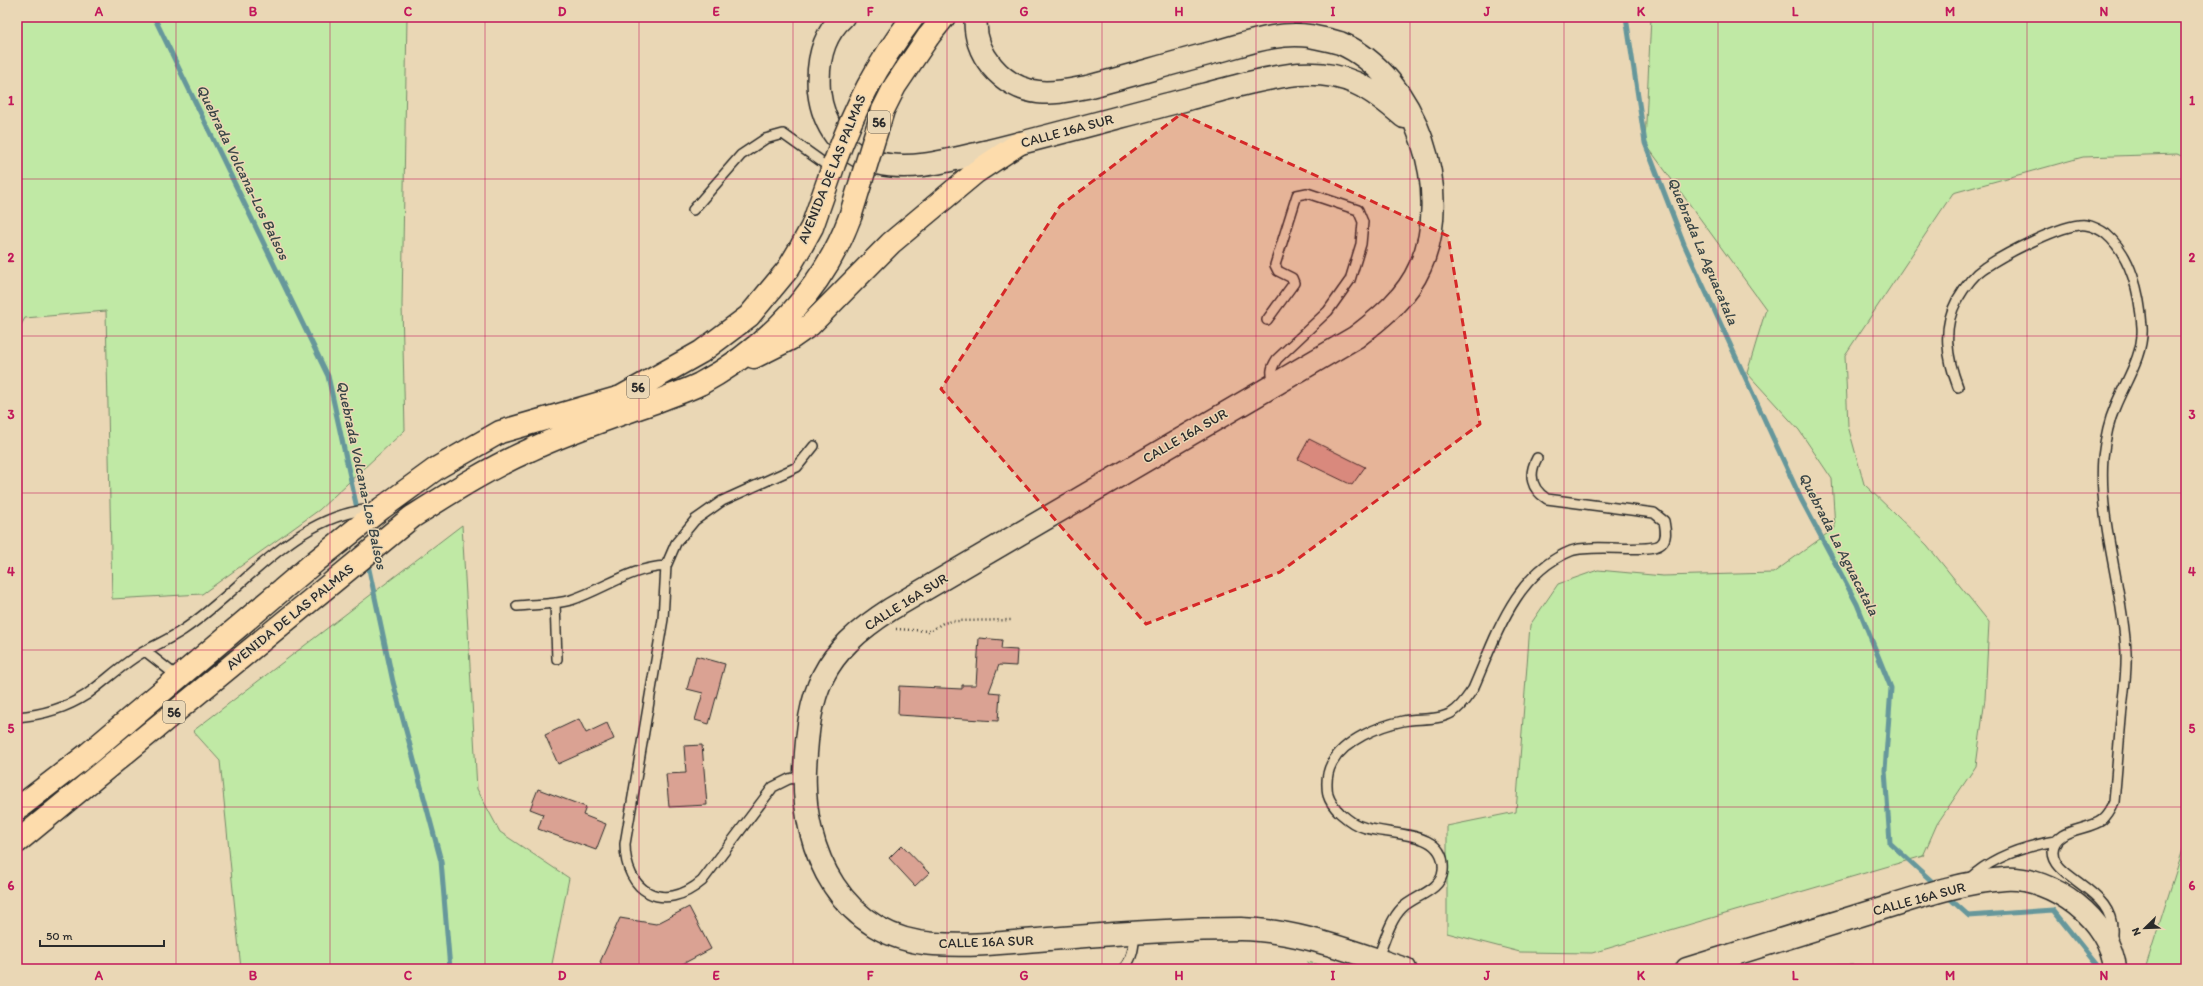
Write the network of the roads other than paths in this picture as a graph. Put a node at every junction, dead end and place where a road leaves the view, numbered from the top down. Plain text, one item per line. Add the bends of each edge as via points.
1 (843, 17) edge
2 (913, 17) edge
3 (944, 17) edge
4 (976, 17) edge
5 (1417, 128) junction
6 (1020, 143) junction
7 (833, 166) junction
8 (693, 210) dead end
9 (1267, 320) dead end
10 (732, 364) junction
11 (1275, 383) junction
12 (1958, 387) dead end
13 (814, 446) dead end
14 (1537, 458) dead end
15 (366, 513) junction
16 (666, 566) junction
17 (555, 603) junction
18 (517, 606) dead end
19 (145, 651) junction
20 (557, 659) dead end
21 (179, 678) junction
22 (17, 717) edge
23 (805, 776) junction
24 (17, 809) edge
25 (2056, 841) junction
26 (17, 842) edge
27 (1955, 888) junction
28 (1135, 932) junction
29 (1377, 960) junction
30 (2113, 960) edge
31 (1708, 966) edge
32 (1123, 969) edge
33 (1406, 969) edge
34 (1688, 969) edge

1 - 6 main road, CALLE 16A SUR via 827,38 820,58 818,76 828,126 846,148 876,163 914,166
2 - 7 main road, AVENIDA DE LAS PALMAS / 56, bridge via 889,48 861,96
3 - 10 main road, AVENIDA DE LAS PALMAS / 56, bridge via 895,86 883,110 850,217 830,261 815,285 765,338
4 - 5 main road, CALLE 16A SUR via 978,39 982,52 991,66 1011,83 1038,92 1087,87 1268,38 1308,36 1340,43 1367,60 1384,76 1398,93
5 - 6 main road, CALLE 16A SUR via 1382,98 1362,85 1344,77 1298,74 1206,94
5 - 11 main road, CALLE 16A SUR via 1430,168 1434,192 1434,216 1420,267 1407,290 1380,318 1356,337
6 - 10 main road via 976,172 891,243 810,325 768,352
7 - 8 lane via 783,134 765,139 741,155
7 - 15 main road, AVENIDA DE LAS PALMAS / 56 via 812,227 788,269 749,316 701,352 621,397 500,432
9 - 11 lane via 1294,283 1292,278 1278,271 1275,265 1297,195 1308,193 1358,210 1363,222 1361,244 1350,280 1328,312 1271,367
10 - 26 main road, AVENIDA DE LAS PALMAS / 56 via 699,384 530,450 458,488 412,517
11 - 23 main road, CALLE 16A SUR via 866,626 844,646 828,666 816,690 807,727
12 - 25 lane via 1950,365 1947,343 1949,323 1966,284 1984,268 2052,232 2086,225 2103,232 2119,246 2128,264 2141,310 2143,330 2140,349 2106,432 2103,459 2104,496 2126,652 2114,802 2103,820 2068,832
13 - 16 lane via 797,467 722,501 695,520 676,543
14 - 29 lane via 1531,477 1533,486 1539,494 1548,498 1654,513 1664,521 1666,535 1661,544 1651,549 1607,546 1573,550 1551,561 1518,593 1464,702 1453,712 1440,717 1404,721 1373,731 1341,751 1332,762 1326,786 1335,809 1346,819 1359,826 1416,836 1430,842 1442,860 1443,872 1440,881 1433,889 1401,909
15 - 19 lane via 313,526 284,546 183,630
15 - 21 main road, AVENIDA DE LAS PALMAS / 56 via 316,561
16 - 17 lane via 632,572 571,600
16 - 23 lane via 663,619 625,844 627,866 633,877 643,889 658,897 670,898 693,888 702,881 772,787 789,779
17 - 18 lane
17 - 20 lane
19 - 21 lane
19 - 22 lane via 130,659 86,695 60,708
21 - 24 main road, AVENIDA DE LAS PALMAS / 56
23 - 28 main road, CALLE 16A SUR via 808,820 820,861 843,900 862,918 886,933 933,944 972,944
25 - 27 lane via 2014,852 1991,862
25 - 30 lane via 2053,852 2058,864 2093,892 2112,919
27 - 30 main road, CALLE 16A SUR via 2006,879 2025,880 2047,886 2069,898 2084,911 2097,928
27 - 31 main road, CALLE 16A SUR via 1904,902
28 - 29 main road, CALLE 16A SUR via 1242,929 1276,931
28 - 32 lane via 1134,949
29 - 33 main road, CALLE 16A SUR
31 - 34 main road, CALLE 16A SUR

